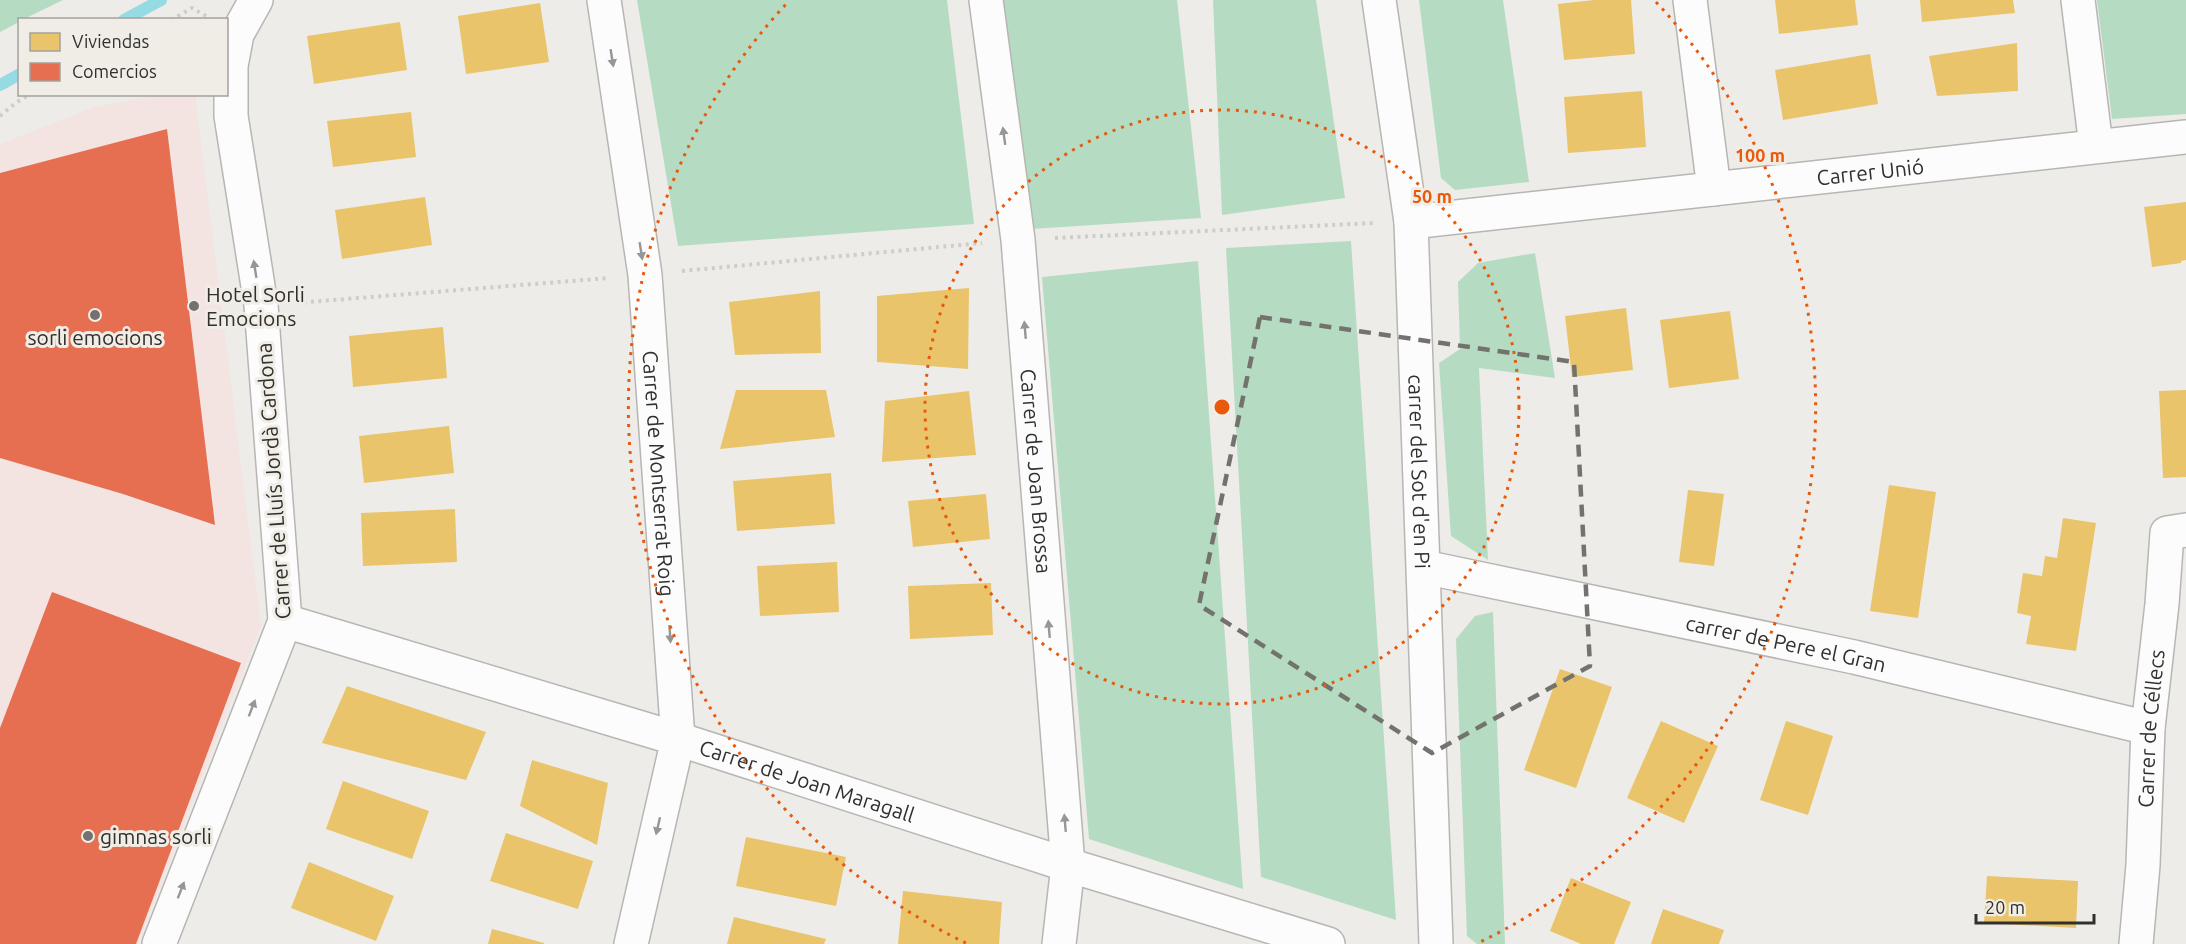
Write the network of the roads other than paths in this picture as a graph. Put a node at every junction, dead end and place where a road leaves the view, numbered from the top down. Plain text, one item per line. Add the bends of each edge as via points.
1 (256, 0) edge
2 (603, 0) edge
3 (986, 0) edge
4 (1379, 0) edge
5 (1690, 0) edge
6 (2078, 0) edge
7 (228, 24) edge
8 (228, 49) edge
9 (2186, 137) edge
10 (2096, 146) junction
11 (1714, 189) junction
12 (1411, 222) junction
13 (2186, 530) edge
14 (1424, 567) junction
15 (285, 621) junction
16 (2148, 728) junction
17 (678, 739) junction
18 (1068, 866) junction
19 (159, 944) edge
20 (631, 944) edge
21 (1059, 944) edge
22 (1328, 944) edge
23 (1436, 944) edge
24 (2136, 944) edge

1 - 7 street, Carrer de Lluís Jordà Cardona
2 -> 17 street, Carrer de Montserrat Roig via 645,275
18 -> 3 street, Carrer de Joan Brossa via 1018,240
4 - 12 street, carrer del Sot d'en Pi
5 - 11 street
6 - 10 street
15 -> 8 street, Carrer de Lluís Jordà Cardona via 261,305 231,116
9 - 10 street, Carrer Unió
10 - 11 street, Carrer Unió
11 - 12 street, Carrer Unió
12 - 14 street, carrer del Sot d'en Pi
13 - 16 street, Carrer de Céllecs via 2167,533
14 - 16 street, carrer de Pere el Gran via 1854,657
14 - 23 street, carrer del Sot d'en Pi
15 - 17 street, Carrer de Joan Maragall
19 -> 15 street, Carrer de Lluís Jordà Cardona
16 - 24 street, Carrer de Céllecs
17 - 18 street, Carrer de Joan Maragall
17 -> 20 street, Carrer de Montserrat Roig
18 - 21 street, Carrer de Joan Brossa
18 - 22 street, Carrer de Joan Maragall

